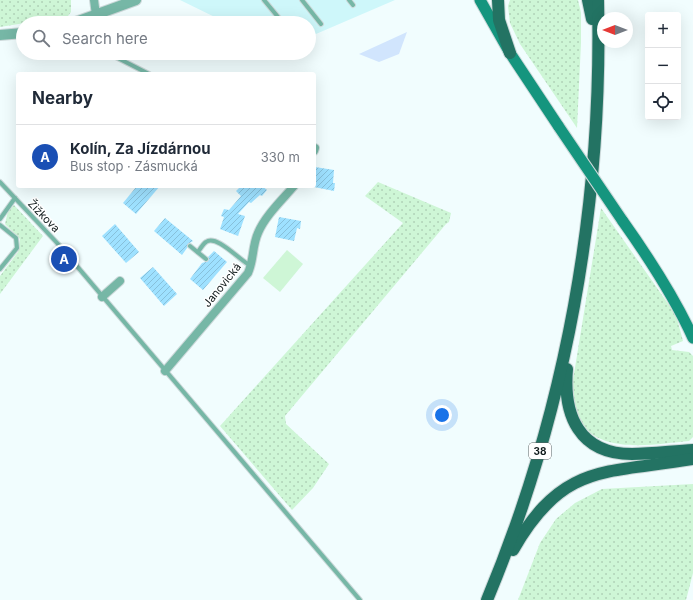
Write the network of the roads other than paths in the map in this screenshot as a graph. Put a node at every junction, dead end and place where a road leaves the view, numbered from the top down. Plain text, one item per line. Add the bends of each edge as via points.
1 (94, 0) edge
2 (136, 0) edge
3 (264, 0) edge
4 (302, 0) edge
5 (349, 0) edge
6 (480, 0) edge
7 (498, 0) edge
8 (588, 0) edge
9 (598, 0) edge
10 (354, 5) dead end
11 (96, 15) joint
12 (277, 16) edge
13 (315, 16) edge
14 (316, 18) edge
15 (321, 24) dead end
16 (16, 34) edge
17 (0, 35) edge
18 (510, 53) junction
19 (598, 56) junction
20 (122, 60) edge
21 (145, 72) edge
22 (0, 182) edge
23 (292, 188) edge
24 (15, 198) junction
25 (0, 219) edge
26 (0, 225) edge
27 (190, 246) dead end
28 (198, 252) junction
29 (206, 259) dead end
30 (251, 266) junction
31 (0, 269) edge
32 (120, 281) dead end
33 (102, 297) junction
34 (572, 316) junction
35 (693, 338) edge
36 (165, 371) junction
37 (693, 445) edge
38 (693, 450) edge
39 (673, 457) junction
40 (693, 459) edge
41 (693, 464) edge
42 (494, 582) junction
43 (360, 600) edge
44 (487, 600) edge

1 - 11 street
2 - 11 street
3 - 12 lane
4 - 13 lane
5 - 10 lane
6 - 18 main road
7 - 18 main road via 499,20
8 - 19 main road, 38
9 - 19 main road, 38
14 - 15 lane
16 - 17 street
18 - 35 main road, bridge via 668,289
19 - 34 main road, 38 via 597,115 591,187
20 - 21 lane
22 - 24 lane, Žižkova
23 - 30 street, Janovická via 257,234
24 - 25 lane
24 - 33 lane, Žižkova via 59,245
26 - 31 lane via 16,238 17,248
27 - 28 lane
28 - 29 lane
28 - 30 lane via 206,242 213,240
30 - 36 street, Janovická via 248,273
32 - 33 street
33 - 36 lane, Žižkova
34 - 39 main road, 38 via 566,400 581,434 593,444 612,452
34 - 42 main road, 38 via 545,432 524,502
36 - 43 lane, Žižkova
37 - 39 main road
38 - 39 main road, 38
39 - 40 main road, 38
39 - 41 main road
39 - 42 main road, 38 via 604,471 577,481 557,494 525,528
42 - 44 main road, 38

